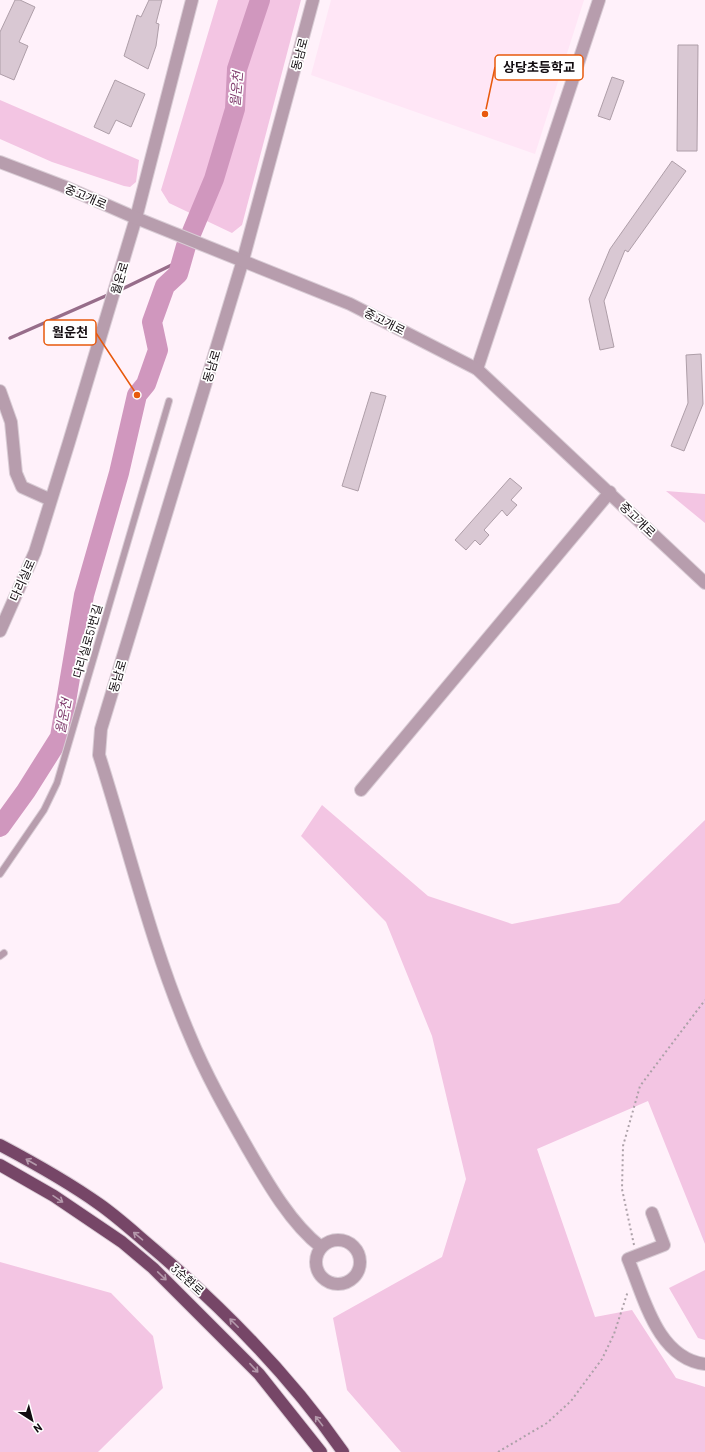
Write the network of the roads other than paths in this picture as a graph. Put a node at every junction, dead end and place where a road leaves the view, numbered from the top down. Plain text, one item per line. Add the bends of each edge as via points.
1 (192, 0) edge
2 (313, 0) edge
3 (599, 0) edge
4 (0, 162) edge
5 (136, 218) junction
6 (243, 260) junction
7 (477, 369) junction
8 (0, 392) edge
9 (169, 401) dead end
10 (610, 492) junction
11 (51, 500) junction
12 (34, 552) joint
13 (705, 583) edge
14 (0, 631) edge
15 (361, 790) dead end
16 (0, 874) edge
17 (0, 1145) edge
18 (0, 1165) edge
19 (652, 1213) dead end
20 (321, 1248) dead end
21 (705, 1364) edge
22 (321, 1452) edge
23 (343, 1452) edge

1 - 5 street, 월운로
2 - 6 street, 동남로
3 - 7 street
4 - 5 street, 중고개로
5 - 6 street, 중고개로
5 - 11 street, 월운로
6 - 7 street, 중고개로 via 350,304
6 - 20 street, 동남로 via 101,729 99,755 168,980 190,1037 221,1101 267,1183
7 - 10 street, 중고개로
8 - 11 street via 11,422 16,473 22,487
9 - 16 lane, 다리실로51번길 via 57,783 44,810
10 - 13 street, 중고개로
10 - 15 street
11 - 12 street, 월운로
12 - 14 street, 다리실로
23 -> 17 highway, 3순환로 via 272,1364 205,1294 99,1204
18 -> 22 highway, 3순환로 via 54,1196 122,1242 153,1268 260,1374
19 - 21 street via 664,1245 628,1259 666,1343 684,1357

